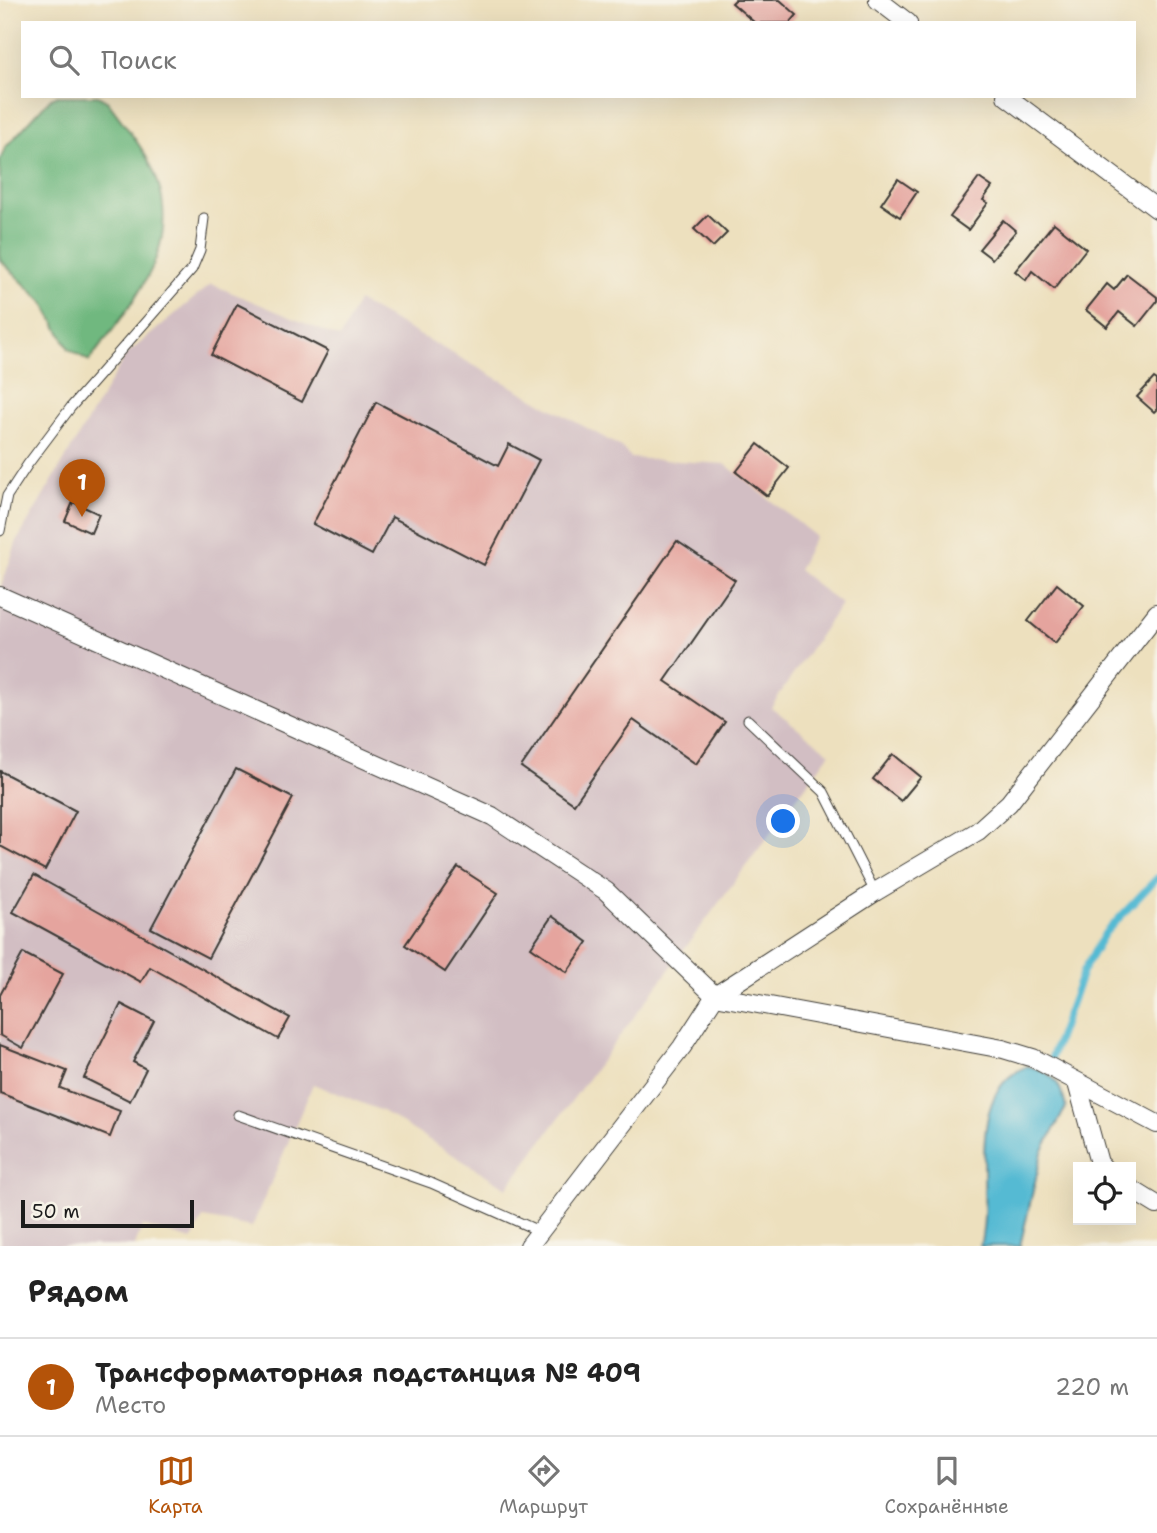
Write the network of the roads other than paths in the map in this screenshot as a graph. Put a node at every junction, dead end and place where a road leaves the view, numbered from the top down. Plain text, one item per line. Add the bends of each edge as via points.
1 (878, 0) edge
2 (905, 21) edge
3 (1009, 98) edge
4 (1157, 209) edge
5 (204, 218) dead end
6 (0, 531) edge
7 (0, 596) edge
8 (1154, 623) edge
9 (748, 720) dead end
10 (875, 892) junction
11 (715, 996) junction
12 (1077, 1083) junction
13 (238, 1115) dead end
14 (1157, 1124) edge
15 (1099, 1162) edge
16 (1136, 1192) edge
17 (1157, 1205) edge
18 (540, 1231) junction
19 (529, 1246) edge

1 - 2 street
3 - 4 street
5 - 6 lane via 192,269 71,407 28,464 6,496
7 - 11 street via 492,816 606,891
8 - 10 street via 1009,803 978,831
9 - 10 lane via 824,792
10 - 11 street
11 - 12 street via 1003,1049 1034,1058
11 - 18 street via 682,1047
12 - 14 street
12 - 15 street
13 - 18 lane via 430,1183
16 - 17 street
18 - 19 street

